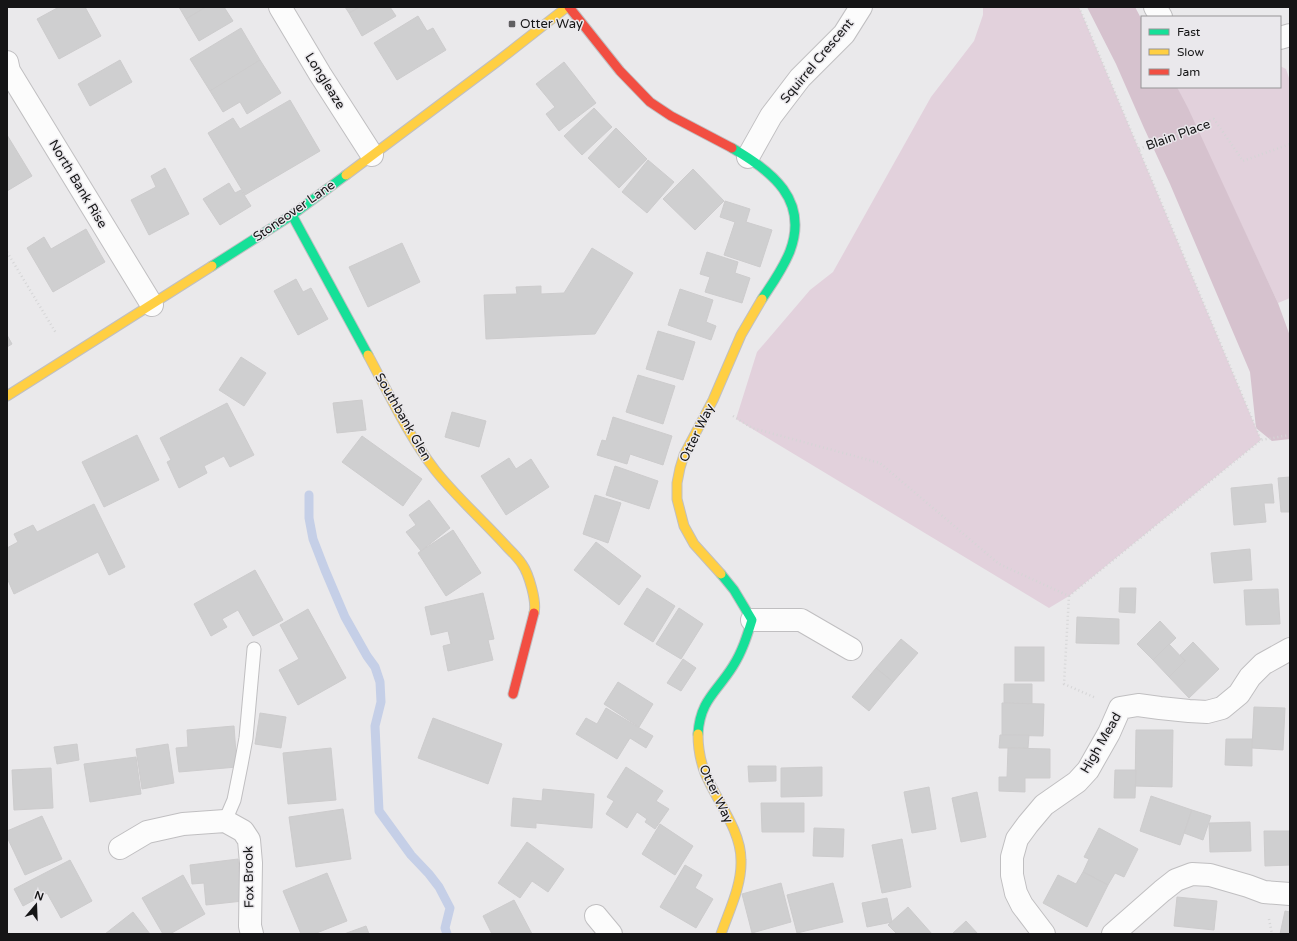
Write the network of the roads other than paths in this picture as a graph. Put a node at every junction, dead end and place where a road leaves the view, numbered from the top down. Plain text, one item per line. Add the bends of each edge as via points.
1 (280, 7) edge
2 (568, 7) edge
3 (861, 7) edge
4 (1155, 7) edge
5 (1160, 16) edge
6 (7, 62) edge
7 (372, 155) junction
8 (748, 157) junction
9 (292, 215) junction
10 (152, 306) junction
11 (7, 396) edge
12 (752, 620) junction
13 (254, 649) dead end
14 (851, 649) dead end
15 (1290, 649) edge
16 (513, 694) dead end
17 (225, 821) junction
18 (120, 848) dead end
19 (1290, 894) edge
20 (596, 916) dead end
21 (252, 934) edge
22 (611, 934) edge
23 (721, 934) edge
24 (1044, 934) edge
25 (1113, 934) edge

1 - 7 street, Longleaze
2 - 7 street, Stoneover Lane
2 - 8 street, Otter Way via 630,83 654,106 675,120
3 - 8 street, Squirrel Crescent via 844,34 800,78 771,116
4 - 5 street
6 - 10 street, North Bank Rise via 10,71
7 - 9 street, Stoneover Lane
8 - 12 street, Otter Way via 782,185 792,206 796,228 786,260 746,326 712,402 688,445 677,479 676,495 684,531 694,546 728,582
9 - 10 street, Stoneover Lane
9 - 16 street, Southbank Glen via 415,442 457,496 523,565 532,589 535,610
10 - 11 street, Stoneover Lane
12 - 14 street via 801,620
12 - 23 street, Otter Way via 733,668 709,697 702,712 698,733 699,755 710,786 731,824 738,843 741,863
13 - 17 lane via 246,738 234,800
15 - 24 street, High Mead via 1263,664 1250,677 1239,694 1222,708 1207,712 1138,705 1120,708 1088,770 1077,782 1044,806 1017,840 1012,857 1016,893
17 - 18 street via 182,824 147,832
17 - 21 street, Fox Brook via 243,831 249,840
19 - 25 street via 1264,892 1210,874 1192,874 1166,887
20 - 22 street

